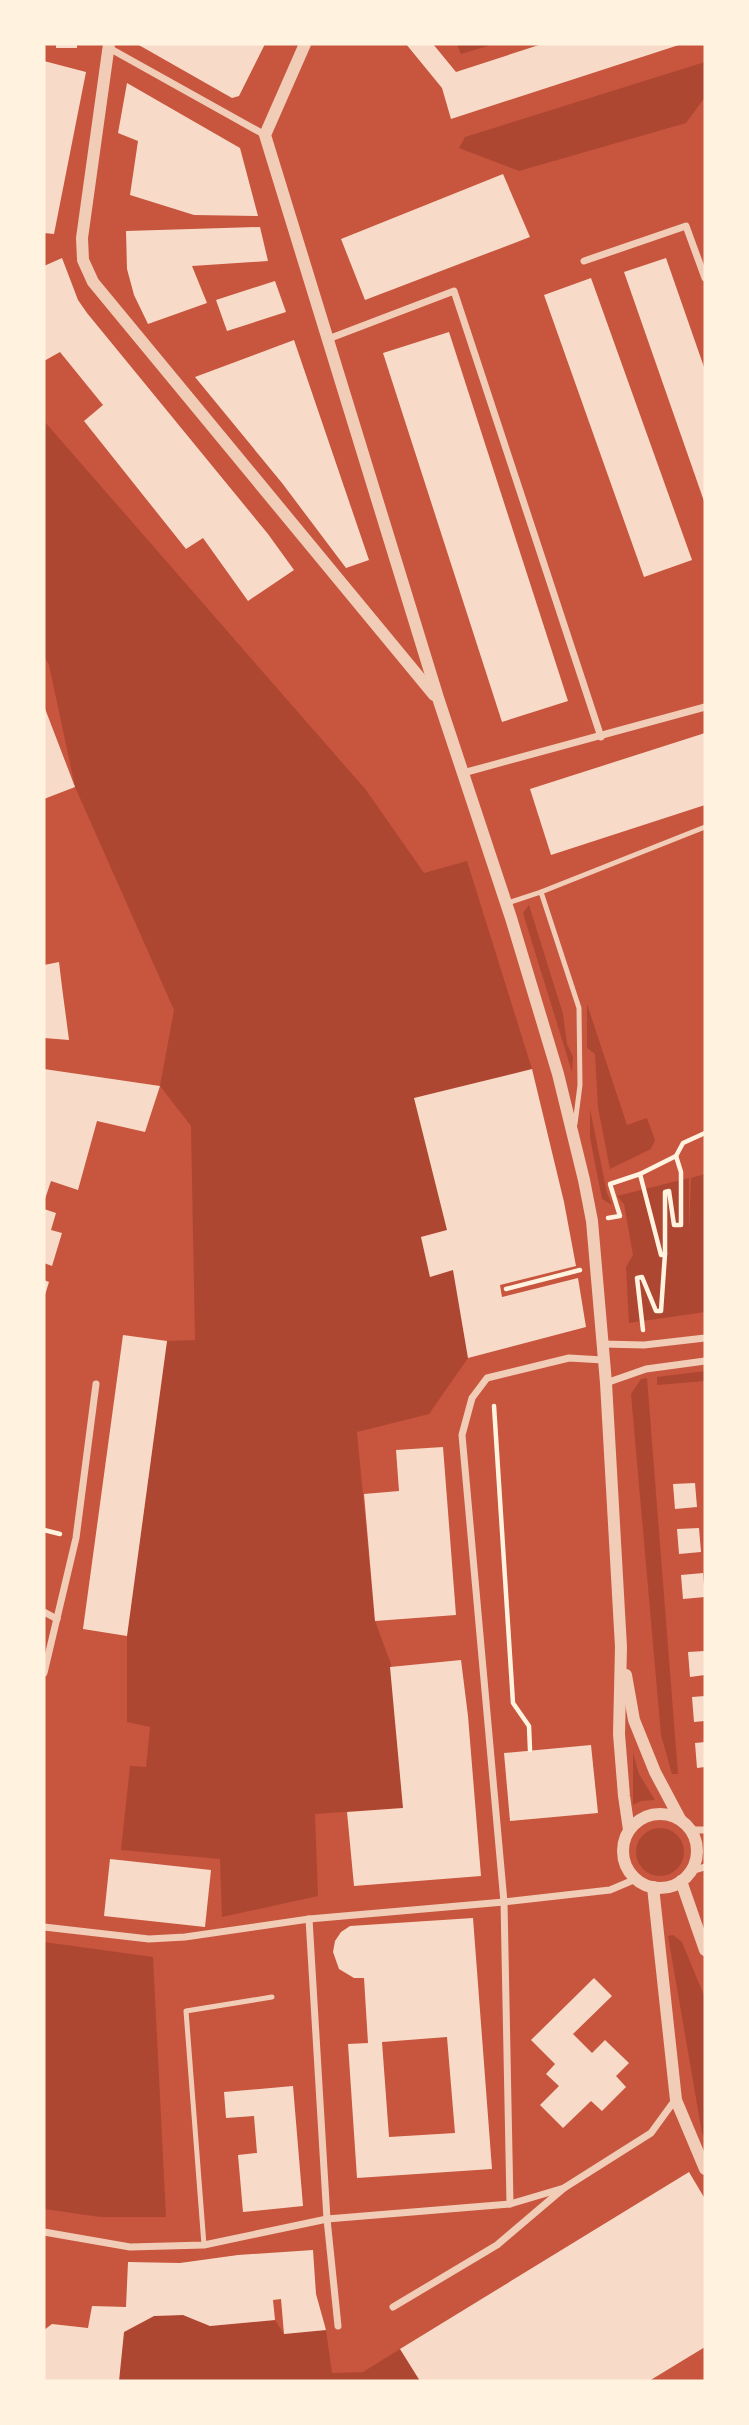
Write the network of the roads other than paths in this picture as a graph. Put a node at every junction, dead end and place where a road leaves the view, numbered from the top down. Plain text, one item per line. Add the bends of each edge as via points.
1 (305, 44) edge
2 (109, 46) edge
3 (265, 135) junction
4 (584, 261) dead end
5 (705, 278) edge
6 (328, 339) junction
7 (439, 701) junction
8 (705, 706) edge
9 (601, 737) junction
10 (463, 773) junction
11 (705, 827) edge
12 (541, 892) junction
13 (506, 904) junction
14 (573, 1135) junction
15 (705, 1338) edge
16 (602, 1343) junction
17 (603, 1360) junction
18 (705, 1361) edge
19 (606, 1382) junction
20 (96, 1384) dead end
21 (44, 1612) edge
22 (57, 1619) junction
23 (621, 1647) junction
24 (44, 1673) edge
25 (680, 1819) junction
26 (629, 1830) junction
27 (691, 1830) junction
28 (705, 1830) edge
29 (705, 1867) edge
30 (691, 1871) junction
31 (636, 1879) junction
32 (681, 1881) junction
33 (653, 1887) junction
34 (504, 1902) junction
35 (309, 1919) junction
36 (44, 1927) edge
37 (705, 1951) edge
38 (272, 1997) dead end
39 (676, 2100) junction
40 (705, 2169) edge
41 (564, 2188) junction
42 (510, 2204) junction
43 (327, 2219) junction
44 (44, 2232) edge
45 (204, 2245) junction
46 (393, 2307) dead end
47 (338, 2326) dead end

1 - 3 street
2 - 3 street
2 - 7 street via 82,238 83,260 93,282
3 - 6 street
4 - 5 street via 686,226
6 - 7 street
6 - 9 street via 454,290
7 - 10 street
8 - 9 street
9 - 10 street
10 - 13 street
11 - 12 lane
12 - 13 lane
12 - 14 lane via 579,1008 580,1085
13 - 14 street
14 - 16 street via 592,1222
15 - 16 street via 644,1345
16 - 17 street
17 - 19 street
17 - 34 street via 569,1358 487,1378 472,1398 463,1435
18 - 19 street via 646,1369
19 - 23 street
20 - 22 street via 76,1538
21 - 22 street
22 - 24 street
23 - 25 street via 635,1720
23 - 26 street via 619,1734
25 - 26 street via 653,1814
25 - 27 street
26 - 31 street via 624,1858
27 - 28 street
27 - 30 street via 696,1858
29 - 30 street
30 - 32 street
31 - 33 street
31 - 34 street via 610,1889
32 - 33 street
32 - 37 street
33 - 39 street
34 - 35 street
34 - 42 street
35 - 36 street via 149,1939
35 - 43 street
38 - 45 lane via 186,2011
39 - 40 street
39 - 41 street via 651,2133
41 - 42 street
41 - 46 street via 497,2245
42 - 43 street
43 - 45 street
43 - 47 street
44 - 45 street via 130,2248

